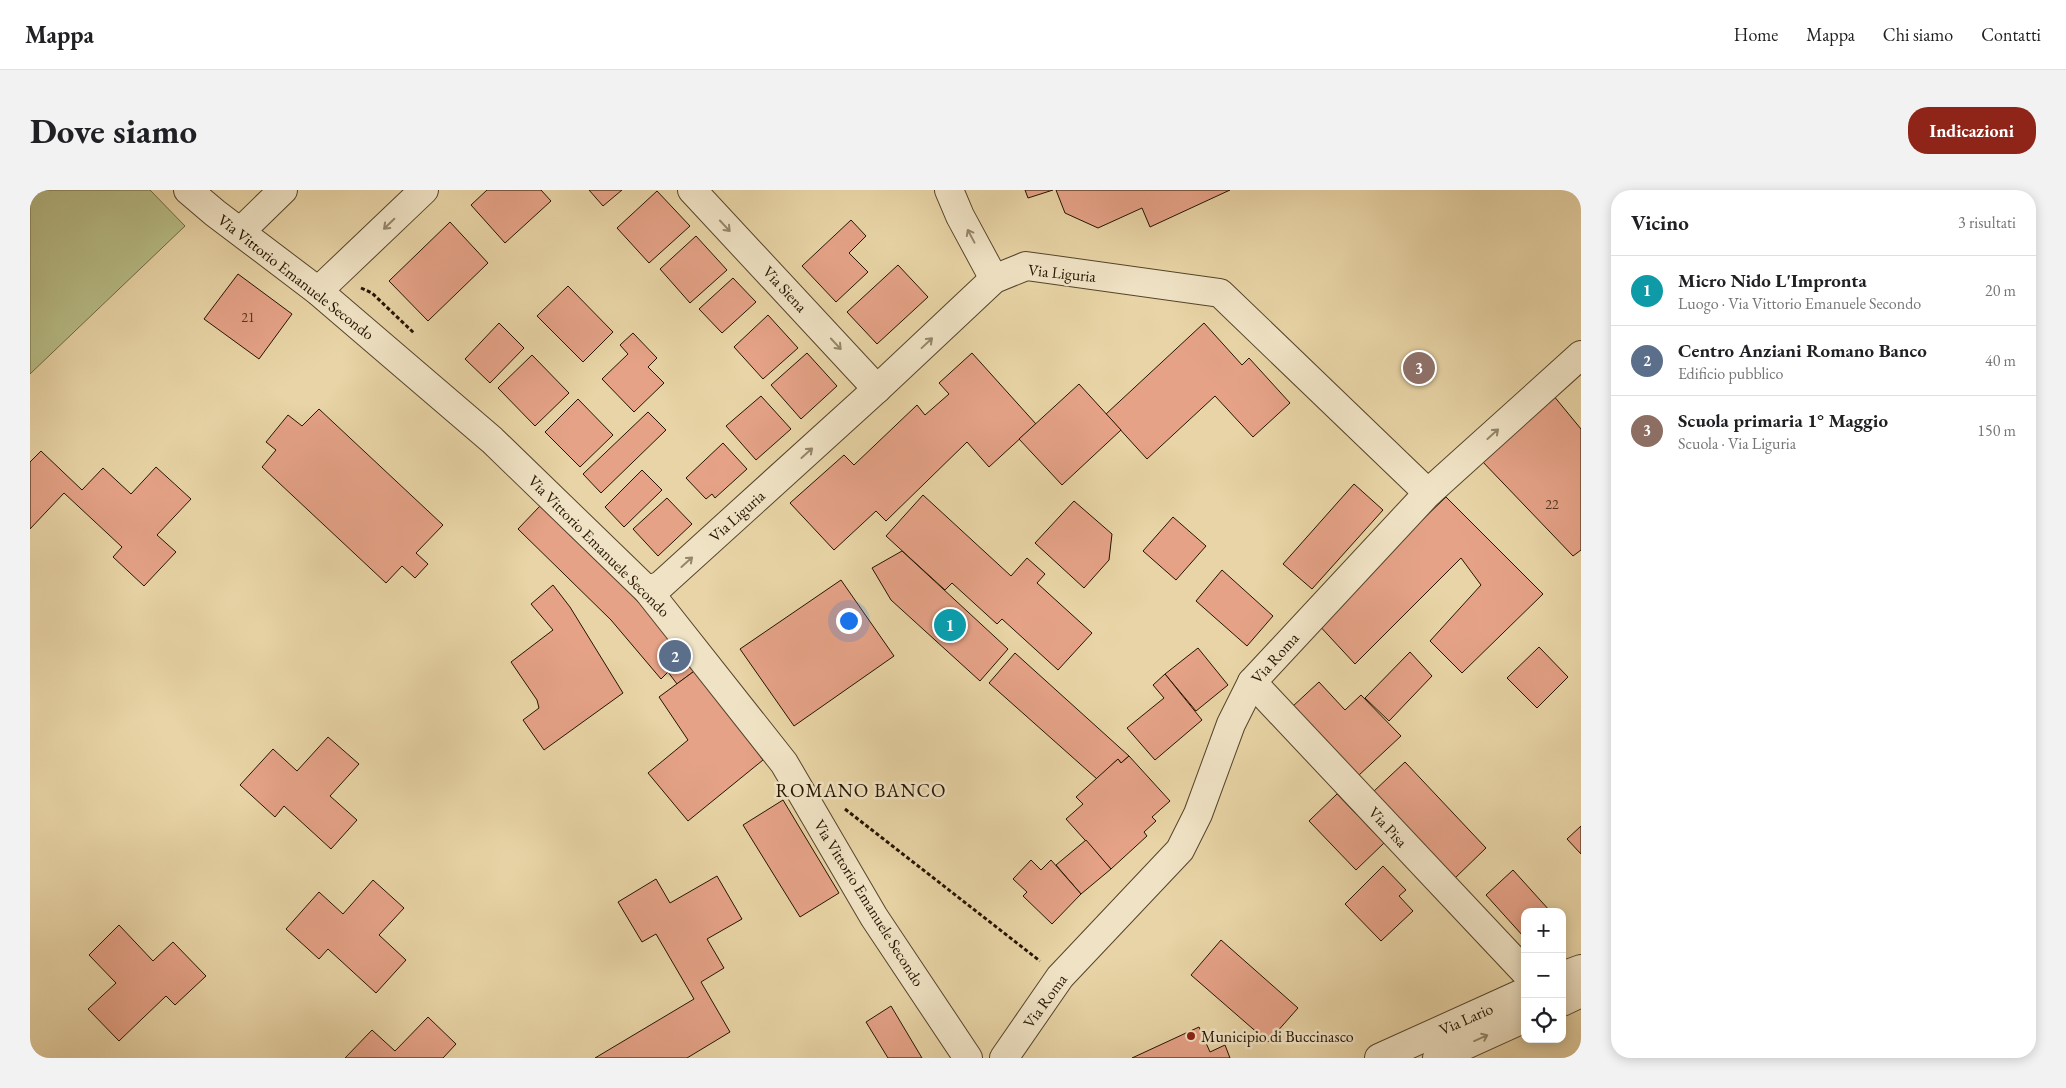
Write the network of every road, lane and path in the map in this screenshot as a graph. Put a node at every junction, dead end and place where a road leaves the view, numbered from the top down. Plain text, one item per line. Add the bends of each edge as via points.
1 (188, 190) edge
2 (283, 190) edge
3 (424, 190) edge
4 (692, 190) edge
5 (949, 190) edge
6 (241, 231) junction
7 (994, 279) junction
8 (318, 291) junction
9 (1581, 355) edge
10 (878, 389) junction
11 (1428, 492) junction
12 (648, 591) junction
13 (1252, 682) junction
14 (838, 804) dead end
15 (1521, 968) edge
16 (1581, 968) edge
17 (1566, 974) edge
18 (1060, 977) junction
19 (1581, 993) edge
20 (1521, 994) edge
21 (1566, 1000) edge
22 (1521, 1020) edge
23 (968, 1058) edge
24 (1004, 1058) edge
25 (1379, 1058) edge
26 (1437, 1058) edge

1 - 6 street, Via Vittorio Emanuele Secondo
2 - 6 street
3 -> 8 street
4 -> 10 street, Via Siena
7 -> 5 street
6 - 8 street, Via Vittorio Emanuele Secondo
10 -> 7 street, Via Liguria
7 - 11 street, Via Liguria via 1026,266 1220,293
8 - 12 street, Via Vittorio Emanuele Secondo via 492,440
11 -> 9 street, Via Roma
12 -> 10 street, Via Liguria via 661,585
11 - 13 street, Via Roma
12 - 23 street, Via Vittorio Emanuele Secondo via 784,763 874,917
13 - 15 street, Via Pisa
13 - 18 street, Via Roma via 1231,724 1198,814 1180,850
14 - 18 path
16 - 17 street
18 - 24 street, Via Roma
19 - 21 street
20 - 25 street, Via Lario
26 -> 22 street, Via Lario

